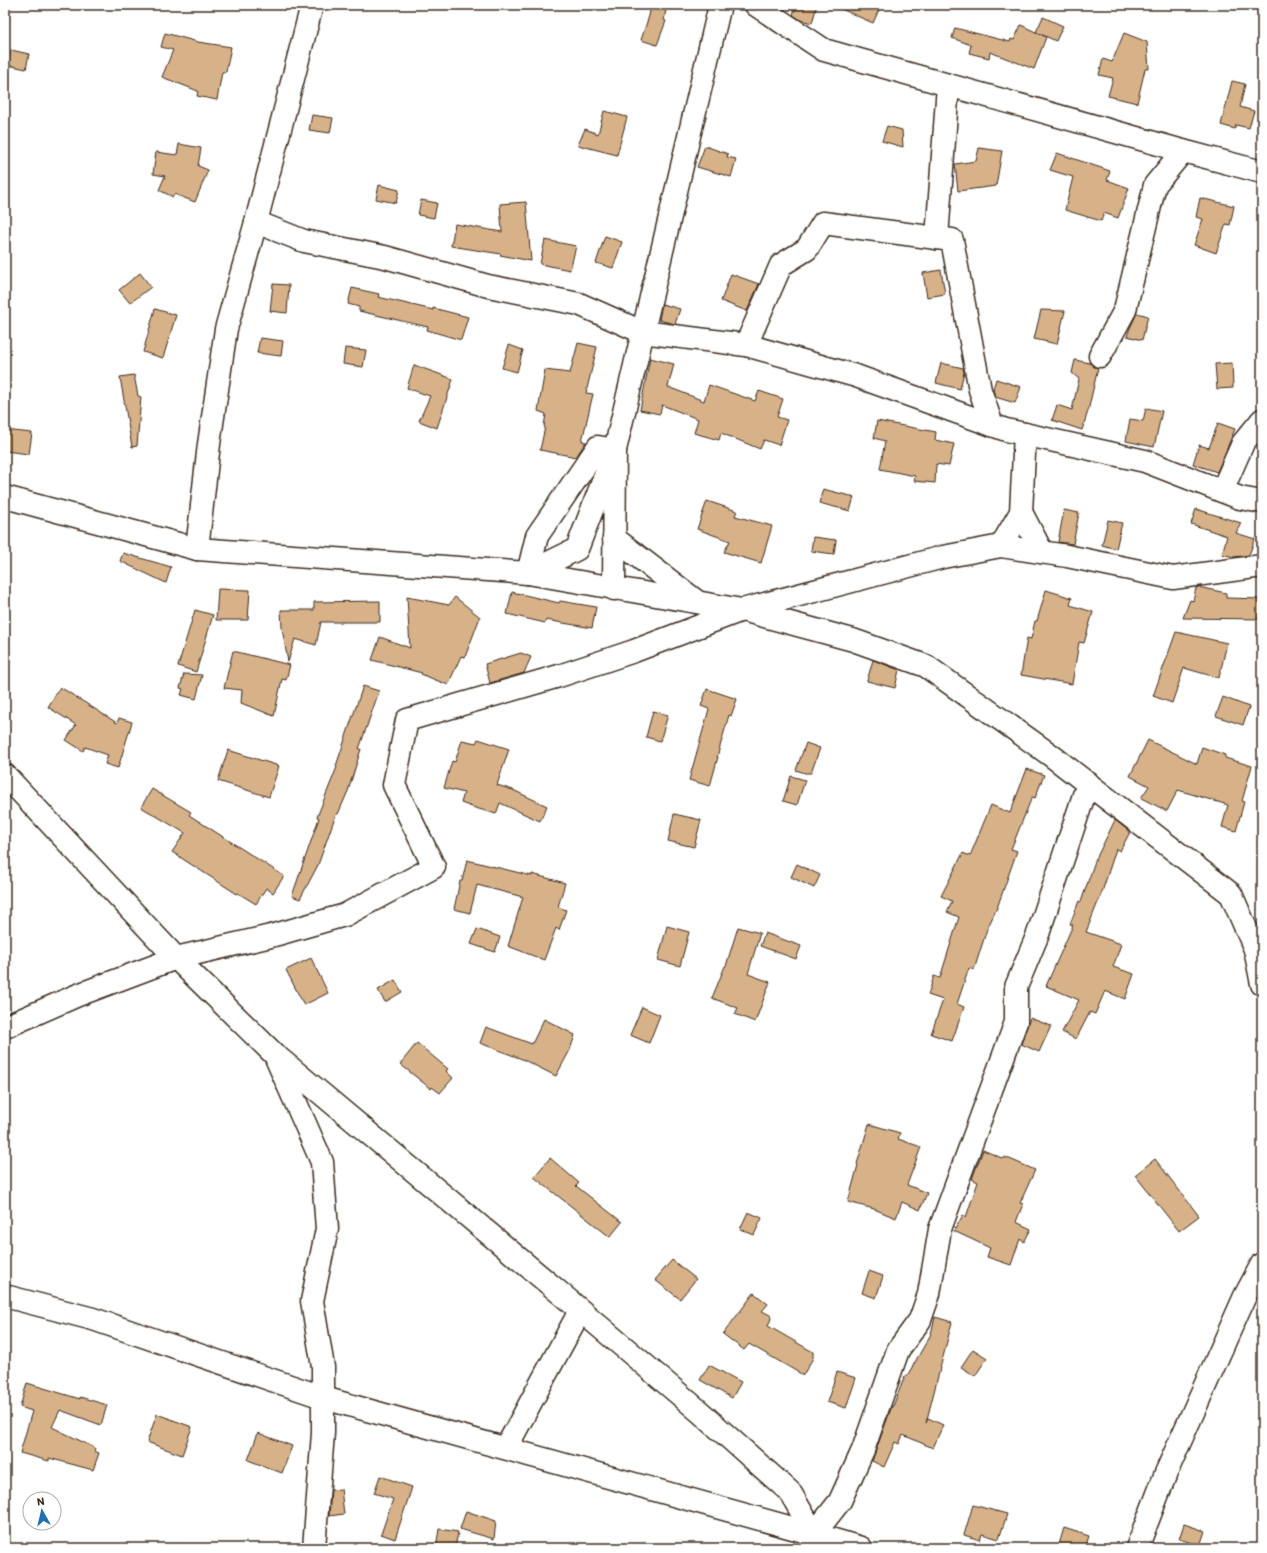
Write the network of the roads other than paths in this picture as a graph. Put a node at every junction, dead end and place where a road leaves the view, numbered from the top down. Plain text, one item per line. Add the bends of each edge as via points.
1 (312, 5) edge
2 (720, 5) edge
3 (756, 5) edge
4 (948, 85) junction
5 (1182, 151) junction
6 (1262, 172) edge
7 (256, 222) junction
8 (937, 238) junction
9 (642, 332) junction
10 (746, 346) junction
11 (1100, 356) dead end
12 (1262, 420) edge
13 (992, 425) junction
14 (1026, 434) junction
15 (615, 450) junction
16 (1222, 490) junction
17 (5, 497) edge
18 (1262, 502) edge
19 (1021, 512) junction
20 (614, 538) junction
21 (1000, 546) junction
22 (197, 549) junction
23 (1042, 552) junction
24 (1262, 566) edge
25 (528, 573) junction
26 (614, 589) junction
27 (698, 603) junction
28 (742, 610) junction
29 (7, 780) edge
30 (1088, 783) junction
31 (1258, 952) edge
32 (176, 958) junction
33 (1262, 984) edge
34 (5, 1027) edge
35 (274, 1054) junction
36 (1262, 1264) edge
37 (5, 1296) edge
38 (580, 1311) junction
39 (323, 1397) junction
40 (506, 1448) junction
41 (813, 1541) edge
42 (314, 1548) edge
43 (861, 1548) edge
44 (1137, 1548) edge

1 - 7 street
2 - 9 street
3 - 4 street via 824,50
4 - 5 street
4 - 8 street
5 - 6 street
5 - 11 street via 1155,185 1125,310
7 - 9 street via 304,241 385,257 488,286 578,304
7 - 22 street via 226,330
8 - 10 street via 824,223 807,249 781,265
8 - 13 street via 952,240 980,390
9 - 10 street
9 - 15 street
10 - 13 street via 856,376
12 - 16 street via 1243,443
13 - 14 street
14 - 16 street via 1145,461
14 - 19 street
15 - 20 street
15 - 25 street via 577,549
15 - 25 street via 598,447 537,536
16 - 18 street via 1240,498
17 - 22 street
19 - 21 street
19 - 23 street
20 - 26 street
20 - 27 street
21 - 23 street
21 - 28 street via 943,557
22 - 25 street
23 - 24 street via 1173,578
25 - 26 street
26 - 27 street
27 - 28 street
28 - 30 street via 853,640 926,666
28 - 32 street via 626,654 407,720 394,785 434,868 345,916
29 - 32 street
30 - 31 street via 1231,894
30 - 41 street via 1038,934 1016,987 1016,1022 940,1229 929,1294 920,1320 898,1350 863,1450 840,1501
31 - 33 street
32 - 34 street via 78,995
32 - 35 street
35 - 38 street
35 - 39 street via 322,1162 327,1228 312,1302 323,1367
36 - 44 street via 1244,1296 1166,1473
37 - 39 street via 93,1319
38 - 40 street
38 - 41 street via 790,1492
39 - 40 street
39 - 42 street via 323,1433
40 - 41 street
41 - 43 street

